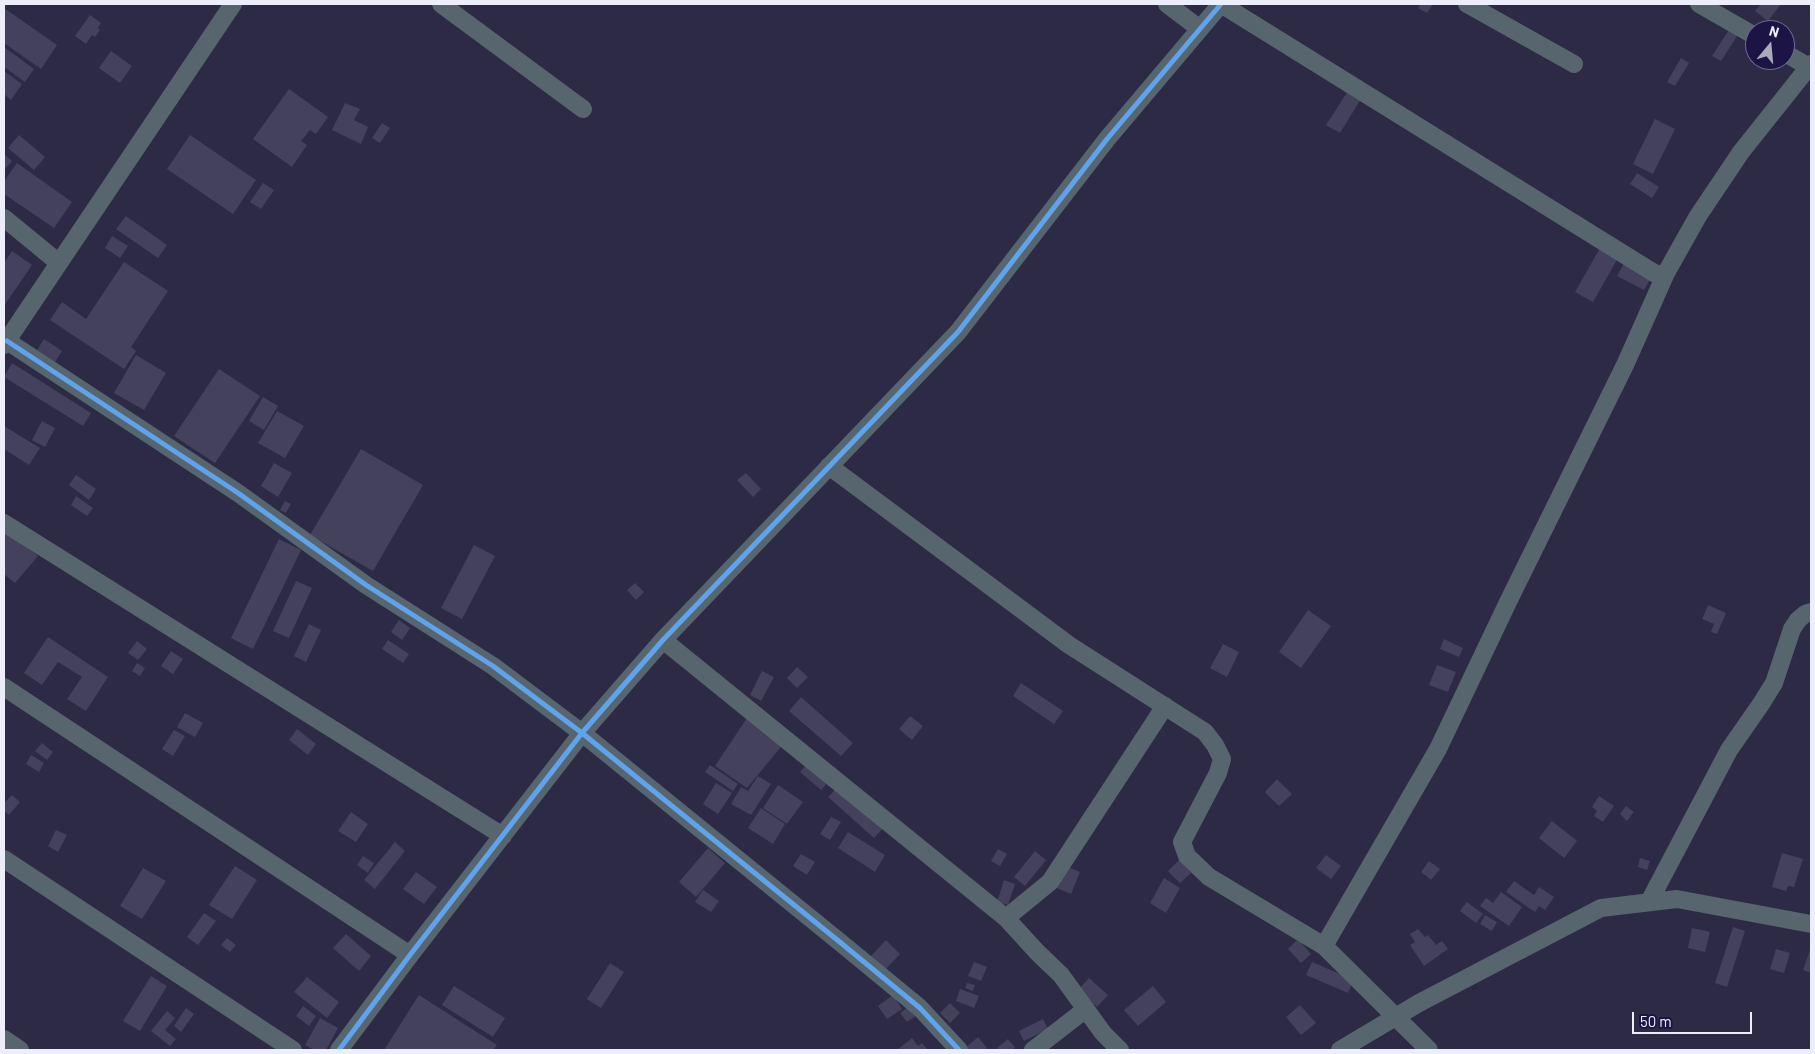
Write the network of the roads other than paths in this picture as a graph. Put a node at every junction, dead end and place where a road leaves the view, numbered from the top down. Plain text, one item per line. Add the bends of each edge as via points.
1 (233, 4) edge
2 (441, 4) edge
3 (1167, 4) edge
4 (1221, 4) edge
5 (1468, 4) edge
6 (1699, 4) edge
7 (1200, 29) junction
8 (1745, 30) edge
9 (1795, 58) edge
10 (1574, 64) dead end
11 (1811, 66) edge
12 (583, 109) dead end
13 (4, 218) edge
14 (59, 263) junction
15 (1666, 273) junction
16 (5, 343) edge
17 (829, 466) junction
18 (4, 522) edge
19 (1811, 612) edge
20 (663, 640) junction
21 (4, 686) edge
22 (1165, 706) junction
23 (582, 733) junction
24 (503, 836) junction
25 (4, 858) edge
26 (1649, 902) junction
27 (1006, 918) junction
28 (1811, 924) edge
29 (1324, 946) junction
30 (410, 955) junction
31 (1086, 1009) junction
32 (1394, 1018) junction
33 (4, 1039) edge
34 (20, 1050) edge
35 (293, 1050) edge
36 (339, 1050) edge
37 (959, 1050) edge
38 (1033, 1050) edge
39 (1120, 1050) edge
40 (1340, 1050) edge
41 (1428, 1050) edge

1 - 14 street
2 - 12 street
3 - 7 street
4 - 7 street
4 - 15 street via 1654,273
5 - 10 street
6 - 8 street
7 - 17 street via 1107,139 958,332
9 - 11 street
11 - 15 street via 1741,152 1698,216
13 - 14 street
14 - 16 street
15 - 29 street via 1625,365 1438,749
16 - 23 street via 238,493 366,585 493,666
17 - 20 street
17 - 22 street via 1069,645
18 - 24 street
19 - 26 street via 1798,620 1792,629 1774,683 1729,750
20 - 23 street
20 - 27 street
21 - 30 street
22 - 27 street via 1050,882
22 - 29 street via 1205,732 1222,758 1218,774 1182,842 1186,856 1209,877
23 - 24 street
23 - 37 street via 920,1008
24 - 30 street
25 - 35 street
26 - 28 street via 1677,899
26 - 32 street via 1601,908
27 - 31 street via 1062,975
29 - 32 street
30 - 36 street
31 - 38 street
31 - 39 street
32 - 40 street
32 - 41 street
33 - 34 street

